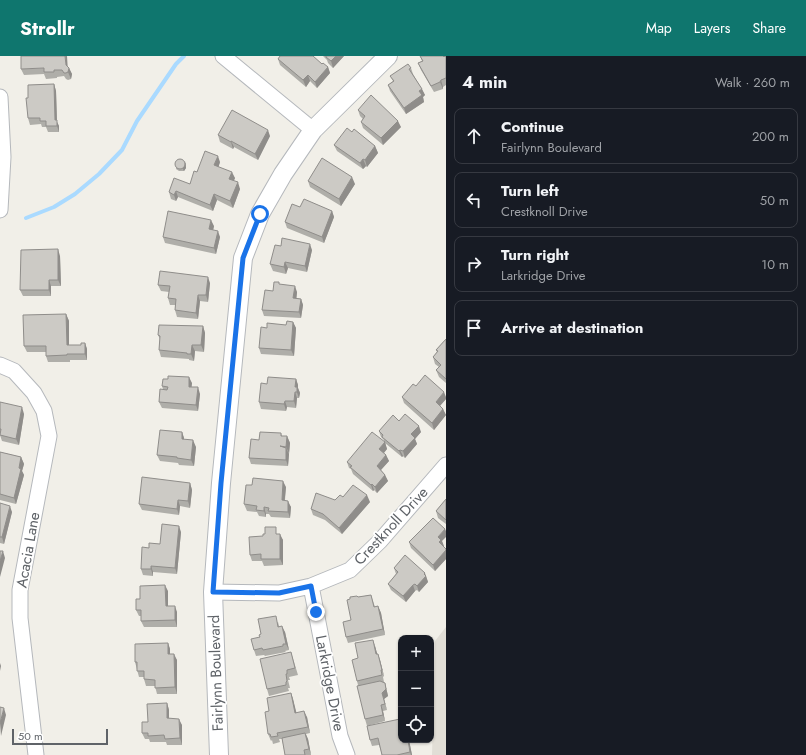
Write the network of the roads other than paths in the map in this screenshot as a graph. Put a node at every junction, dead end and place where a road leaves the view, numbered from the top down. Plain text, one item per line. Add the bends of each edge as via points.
1 (223, 56) edge
2 (388, 56) edge
3 (0, 97) edge
4 (313, 130) junction
5 (0, 210) edge
6 (0, 365) edge
7 (446, 465) edge
8 (311, 586) junction
9 (213, 592) junction
10 (36, 755) edge
11 (219, 755) edge
12 (346, 755) edge

1 - 4 street
2 - 4 street, Fairlynn Boulevard
3 - 5 street
4 - 9 street, Fairlynn Boulevard via 260,214 243,258
6 - 10 street, Acacia Lane via 14,371 34,393 44,411 49,436 20,590 20,618
7 - 8 street, Crestknoll Drive via 380,541 350,570
8 - 9 street, Crestknoll Drive via 279,593
8 - 12 street, Larkridge Drive via 340,736
9 - 11 street, Fairlynn Boulevard

